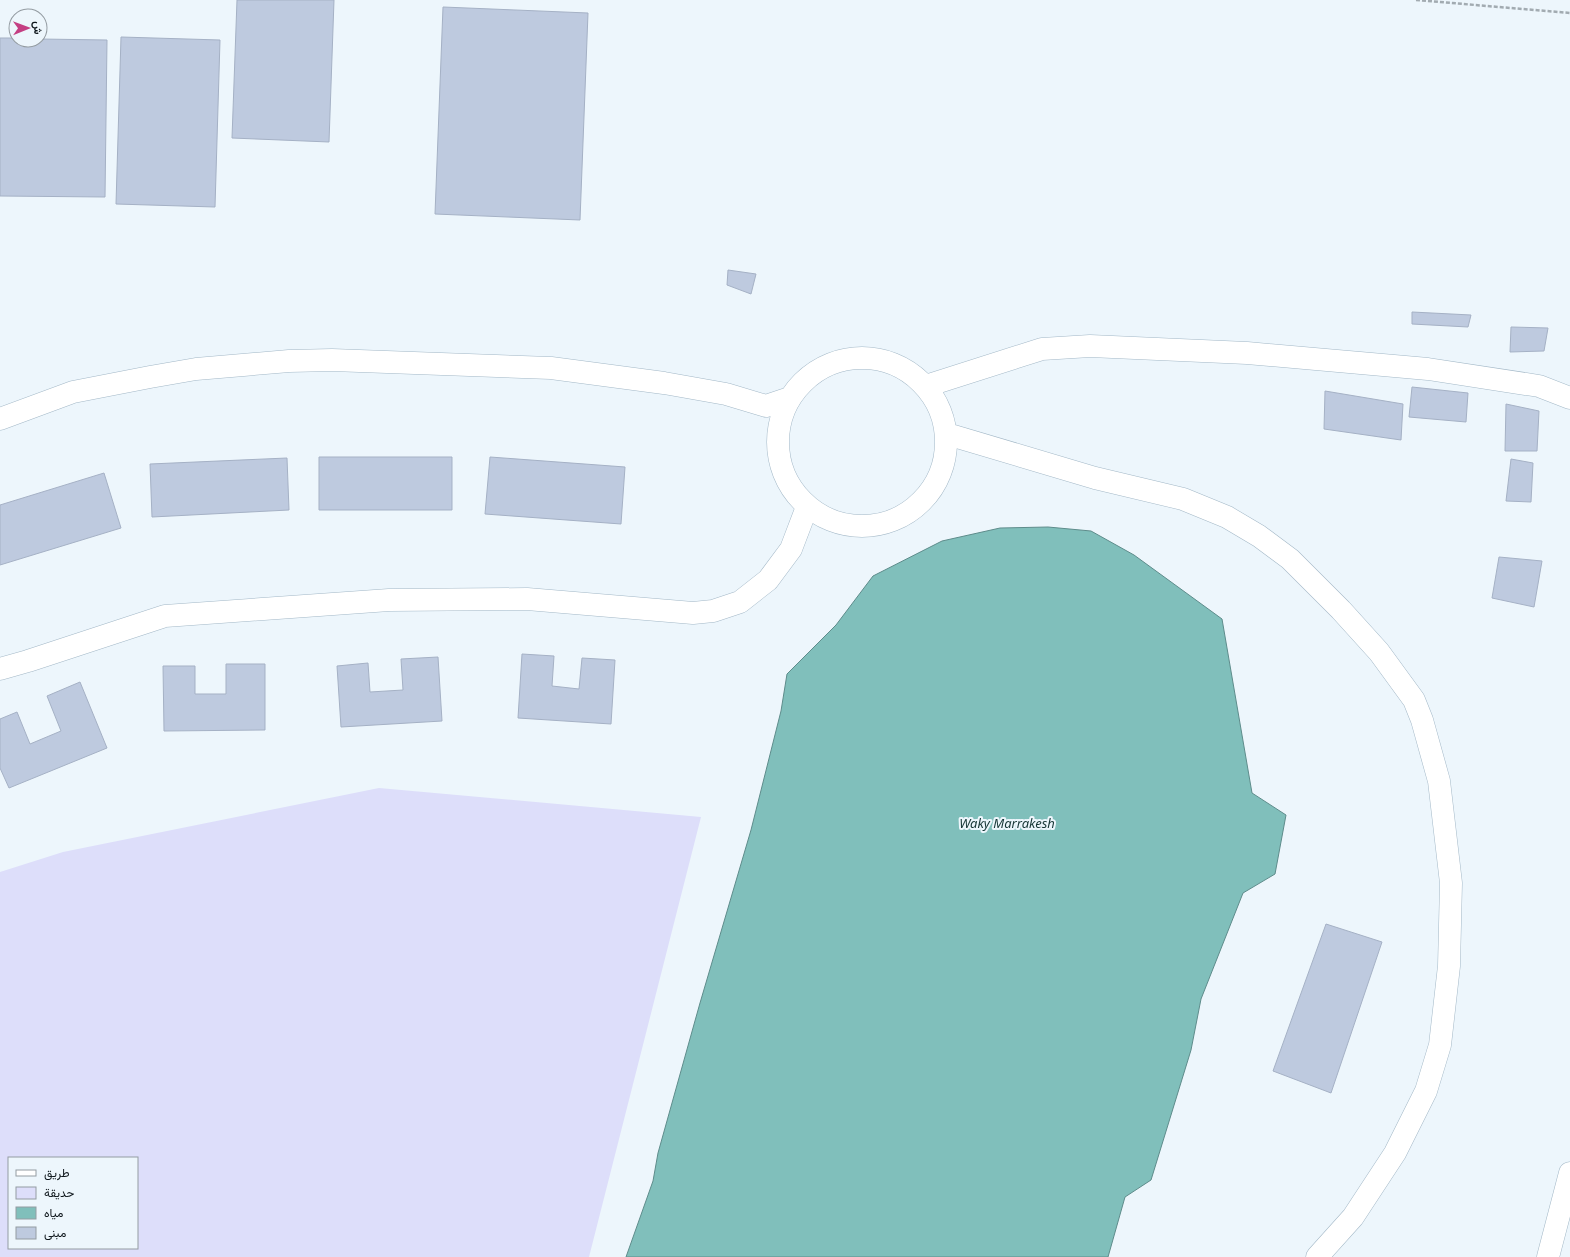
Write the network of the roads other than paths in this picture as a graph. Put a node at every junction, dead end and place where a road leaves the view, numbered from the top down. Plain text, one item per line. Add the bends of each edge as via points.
1 (926, 386) junction
2 (790, 398) junction
3 (1570, 398) edge
4 (0, 419) edge
5 (947, 434) junction
6 (807, 507) junction
7 (0, 668) edge
8 (1570, 1173) edge
9 (1317, 1257) edge
10 (1548, 1257) edge

1 - 2 street via 905,369 881,359 855,357 824,367 807,378
1 - 3 street via 1042,349 1090,346 1247,353 1428,369 1539,386
1 - 5 street via 940,408
2 - 4 street via 766,406 718,392 551,368 332,360 289,361 196,369 74,392
2 - 6 street via 781,420 778,443 781,467 791,489
5 - 6 street via 945,462 933,489 914,510 888,523 859,527 831,521
5 - 9 street via 1095,478 1183,499 1228,516 1290,559 1379,652 1414,700 1439,782 1451,883 1449,966 1440,1045 1426,1091 1395,1154 1354,1216
6 - 7 street via 791,549 768,580 740,602 713,611 693,613 528,600 389,600 165,616
8 - 10 street

